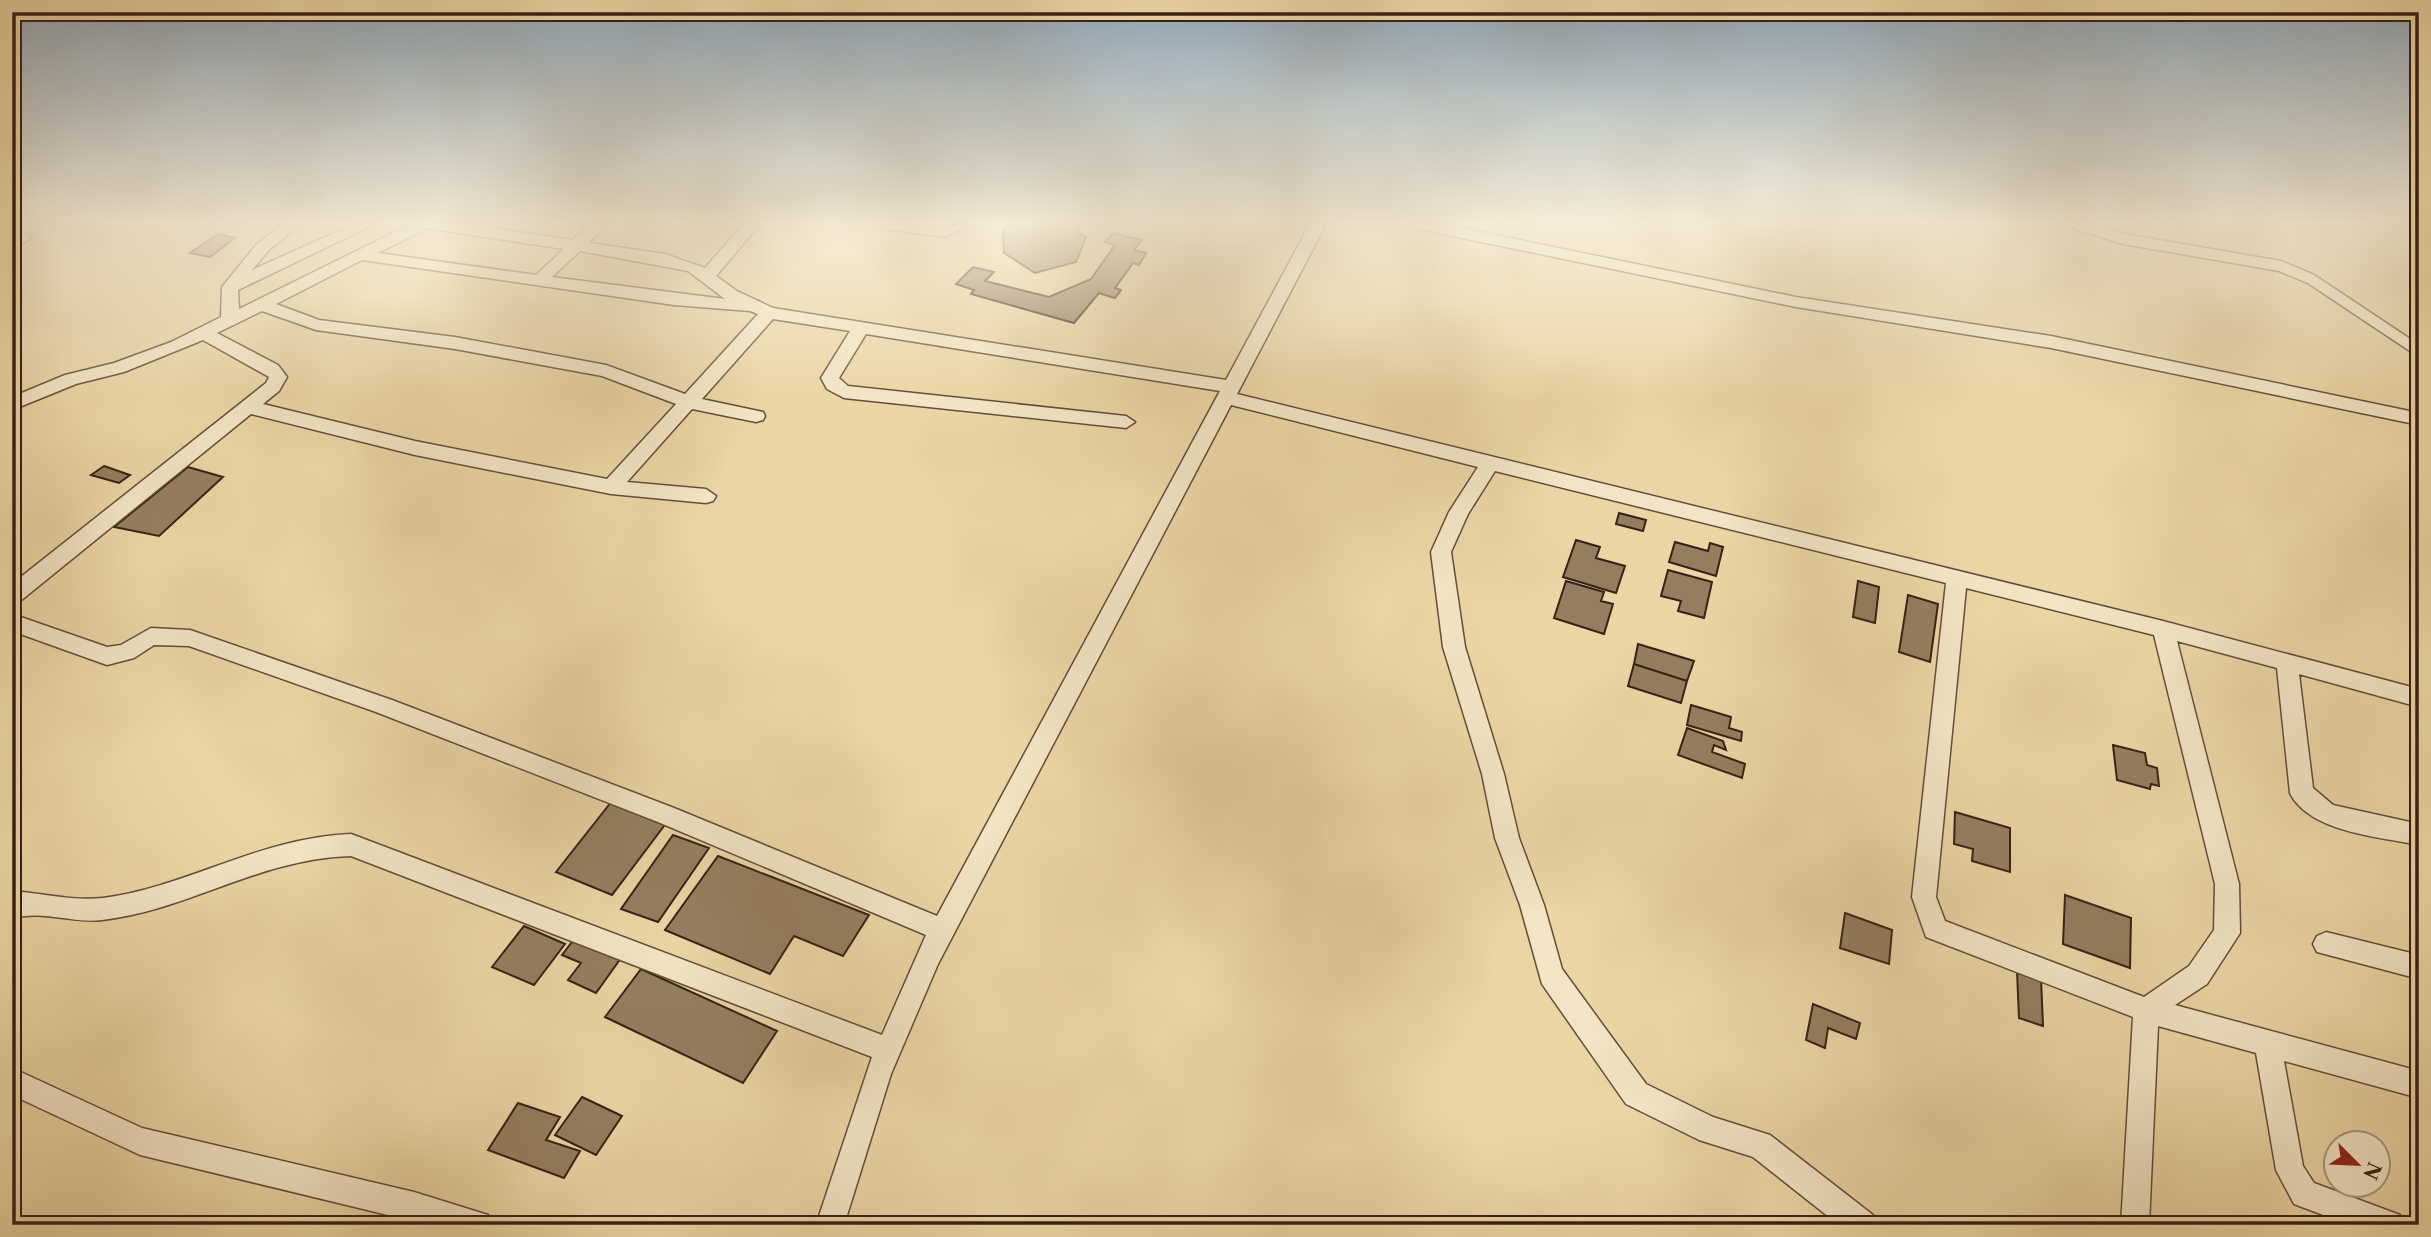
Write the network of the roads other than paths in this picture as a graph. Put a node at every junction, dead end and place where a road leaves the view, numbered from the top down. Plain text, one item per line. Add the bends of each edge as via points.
1 (234, 282) edge
2 (241, 282) edge
3 (305, 282) edge
4 (545, 282) edge
5 (717, 282) edge
6 (1287, 282) edge
7 (1698, 282) edge
8 (2315, 282) edge
9 (230, 287) junction
10 (261, 304) junction
11 (749, 306) junction
12 (769, 313) junction
13 (230, 319) junction
14 (860, 328) junction
15 (203, 333) junction
16 (2419, 351) edge
17 (1229, 392) junction
18 (688, 402) junction
19 (12, 404) edge
20 (248, 407) junction
21 (756, 416) dead end
22 (2419, 419) edge
23 (1126, 422) dead end
24 (1489, 465) junction
25 (611, 487) junction
26 (706, 496) dead end
27 (1956, 579) junction
28 (12, 596) edge
29 (12, 622) edge
30 (2163, 629) junction
31 (2287, 663) junction
32 (2418, 701) edge
33 (2419, 835) edge
34 (12, 908) edge
35 (943, 930) junction
36 (2326, 944) dead end
37 (2419, 967) edge
38 (2146, 1010) junction
39 (2267, 1043) junction
40 (888, 1051) junction
41 (12, 1081) edge
42 (2419, 1085) edge
43 (478, 1225) edge
44 (830, 1225) edge
45 (1863, 1225) edge
46 (2136, 1225) edge
47 (2390, 1225) edge

1 - 9 street
2 - 9 street
3 - 10 street
4 - 11 street
5 - 11 street
6 - 17 street
7 - 22 street via 1796,302 2052,342
8 - 16 lane
9 - 13 street
10 - 13 street
10 - 18 street via 316,325 455,343 606,371
11 - 12 street
12 - 14 street
12 - 18 street
13 - 15 street
14 - 17 street
14 - 23 street via 830,378 844,392
15 - 19 street via 153,356 71,379
15 - 20 street via 272,369 278,377 273,387
17 - 24 street
17 - 35 street
18 - 21 street
18 - 25 street
20 - 25 street via 415,448
20 - 28 street
24 - 27 street
24 - 45 street via 1459,512 1441,552 1454,647 1551,975 1636,1094 1709,1130 1760,1145
25 - 26 street
27 - 30 street
27 - 38 street via 1924,897 1935,929
29 - 35 street via 107,656 126,652 151,636 200,641 384,706
30 - 31 street
30 - 38 street via 2227,884 2227,933 2198,975
31 - 32 street
31 - 33 street via 2302,793 2326,814
34 - 40 street via 23,904 103,909 172,892 282,851 351,845
35 - 40 street
36 - 37 street
38 - 39 street
38 - 46 street
39 - 42 street
39 - 47 street via 2290,1170 2304,1194
40 - 44 street
41 - 43 street via 140,1141 401,1202

